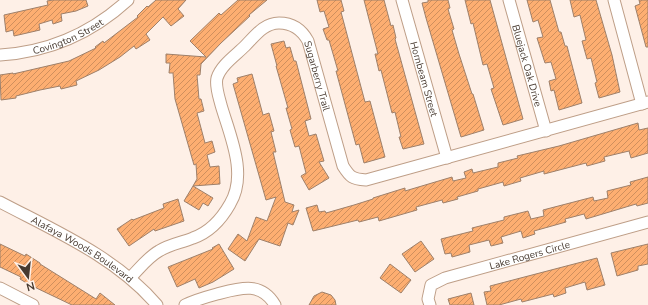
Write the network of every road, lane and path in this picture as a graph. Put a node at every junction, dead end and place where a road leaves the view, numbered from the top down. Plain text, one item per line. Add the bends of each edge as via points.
1 (128, 0) edge
2 (402, 0) edge
3 (509, 0) edge
4 (614, 0) edge
5 (0, 55) edge
6 (645, 103) edge
7 (546, 131) junction
8 (447, 158) junction
9 (0, 202) edge
10 (648, 222) edge
11 (130, 278) junction
12 (0, 288) edge
13 (32, 305) edge
14 (157, 305) edge
15 (185, 305) edge
16 (275, 305) edge
17 (430, 305) edge

1 - 5 street, Covington Street via 102,22 80,35 36,50
2 - 8 street, Hornbeam Street
3 - 7 street, Bluejack Oak Drive
4 - 6 street
6 - 7 street, Sugarberry Trail
7 - 8 street, Sugarberry Trail
8 - 11 street, Sugarberry Trail via 366,180 357,180 349,175 343,166 308,41 303,32 293,25 270,24 260,30 223,68 217,79 218,93 238,175 237,191 231,204 219,222 208,232 157,251
9 - 11 street, Alafaya Woods Boulevard via 104,258
10 - 17 street, Lake Rogers Circle via 445,278 431,285 428,299
11 - 14 street, Alafaya Woods Boulevard
12 - 13 street
15 - 16 street via 235,289 252,288 266,294

